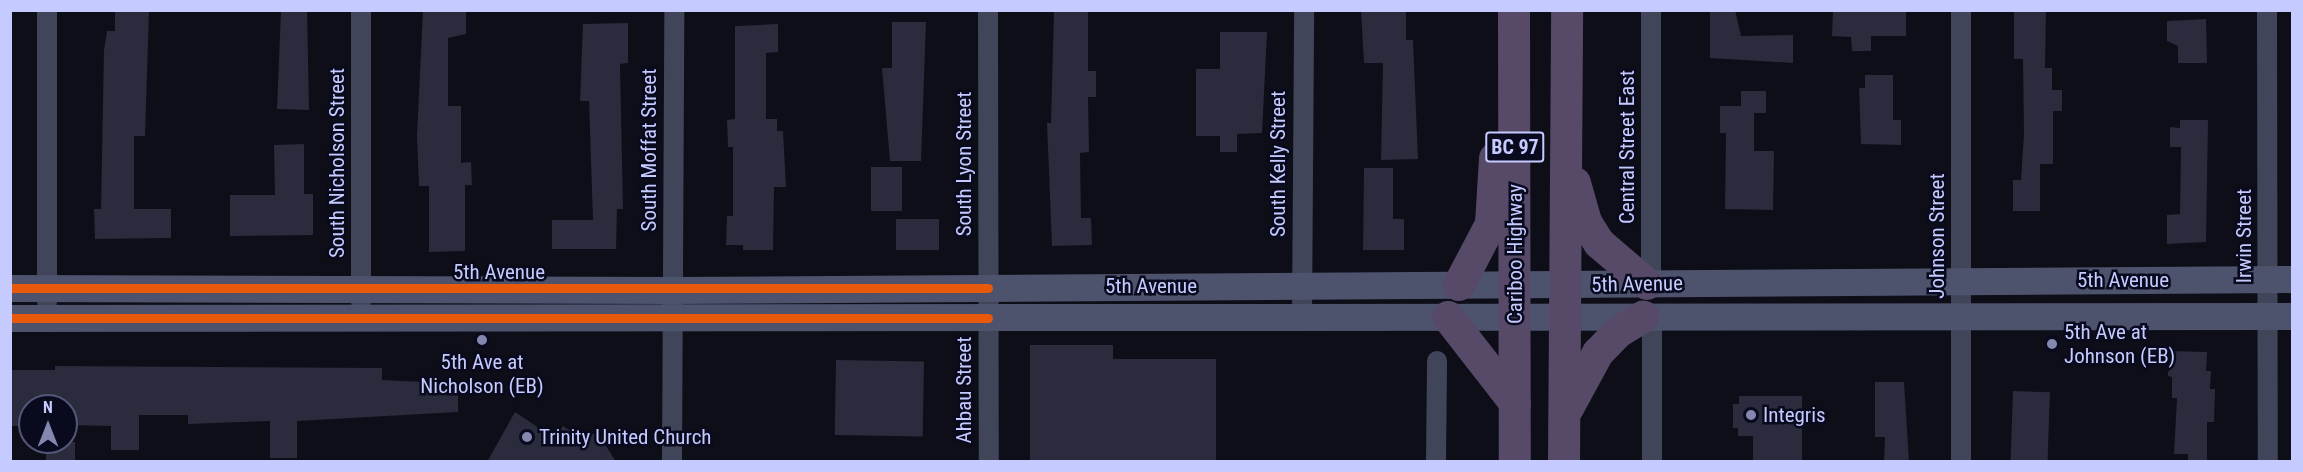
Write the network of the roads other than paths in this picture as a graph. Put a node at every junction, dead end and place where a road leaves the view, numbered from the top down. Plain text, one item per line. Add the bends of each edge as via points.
1 (47, 10) edge
2 (361, 10) edge
3 (674, 10) edge
4 (988, 10) edge
5 (1304, 10) edge
6 (1497, 10) edge
7 (1514, 10) edge
8 (1567, 10) edge
9 (1651, 10) edge
10 (1961, 10) edge
11 (2266, 10) edge
12 (1566, 154) junction
13 (2280, 279) edge
14 (1961, 281) junction
15 (1515, 284) junction
16 (1565, 284) junction
17 (1649, 284) junction
18 (1459, 285) junction
19 (1301, 286) junction
20 (10, 288) edge
21 (988, 288) junction
22 (47, 290) junction
23 (672, 290) junction
24 (361, 304) junction
25 (2280, 316) edge
26 (1448, 317) junction
27 (1538, 317) junction
28 (1648, 317) junction
29 (1961, 317) junction
30 (10, 318) edge
31 (47, 318) junction
32 (672, 318) junction
33 (988, 318) junction
34 (1302, 318) junction
35 (1437, 361) dead end
36 (1515, 403) junction
37 (1564, 417) junction
38 (672, 462) edge
39 (988, 462) edge
40 (1436, 462) edge
41 (1515, 462) edge
42 (1535, 462) edge
43 (1564, 462) edge
44 (1652, 462) edge
45 (1961, 462) edge
46 (2268, 462) edge

1 - 22 street
2 - 24 street, South Nicholson Street
3 - 23 street, South Moffat Street
4 - 21 street, South Lyon Street
5 - 19 street, South Kelly Street
6 - 18 highway via 1491,224
7 - 15 highway, Cariboo Highway / BC 97
8 - 12 highway, Cariboo Highway / BC 97
9 - 17 street, Central Street East
10 - 14 street, Johnson Street
11 - 13 street, Irwin Street
12 - 16 highway, Cariboo Highway / BC 97
12 - 17 highway via 1586,222 1599,243
13 - 14 main road, 5th Avenue
13 - 25 street, Irwin Street
14 - 17 main road, 5th Avenue
14 - 29 street, Johnson Street
15 - 16 main road, 5th Avenue
15 - 18 main road, 5th Avenue
15 - 27 highway, Cariboo Highway / BC 97
16 - 17 main road, 5th Avenue
16 - 27 highway, Cariboo Highway / BC 97
18 - 19 main road, 5th Avenue
19 - 21 main road, 5th Avenue
19 - 34 street, South Kelly Street
20 - 22 main road, 5th Avenue
21 - 23 main road, 5th Avenue
21 - 33 street, South Lyon Street
22 - 24 main road, 5th Avenue
22 - 31 street
23 - 24 main road, 5th Avenue
23 - 32 street, South Moffat Street
24 - 31 main road, 5th Avenue
24 - 32 main road, 5th Avenue
25 - 29 main road, 5th Avenue
25 - 46 street, Irwin Street
26 - 27 main road, 5th Avenue
26 - 34 main road, 5th Avenue
26 - 36 highway
27 - 28 main road, 5th Avenue
27 - 36 highway, Cariboo Highway / BC 97
27 - 37 highway, Cariboo Highway / BC 97
27 - 42 highway
28 - 29 main road, 5th Avenue
28 - 37 highway via 1598,353
28 - 44 street
29 - 45 street, Johnson Street
30 - 31 main road, 5th Avenue
32 - 33 main road, 5th Avenue
32 - 38 street, South Moffat Street
33 - 34 main road, 5th Avenue
33 - 39 street, Ahbau Street
35 - 40 street
36 - 41 highway, Cariboo Highway / BC 97
37 - 43 highway, Cariboo Highway / BC 97

